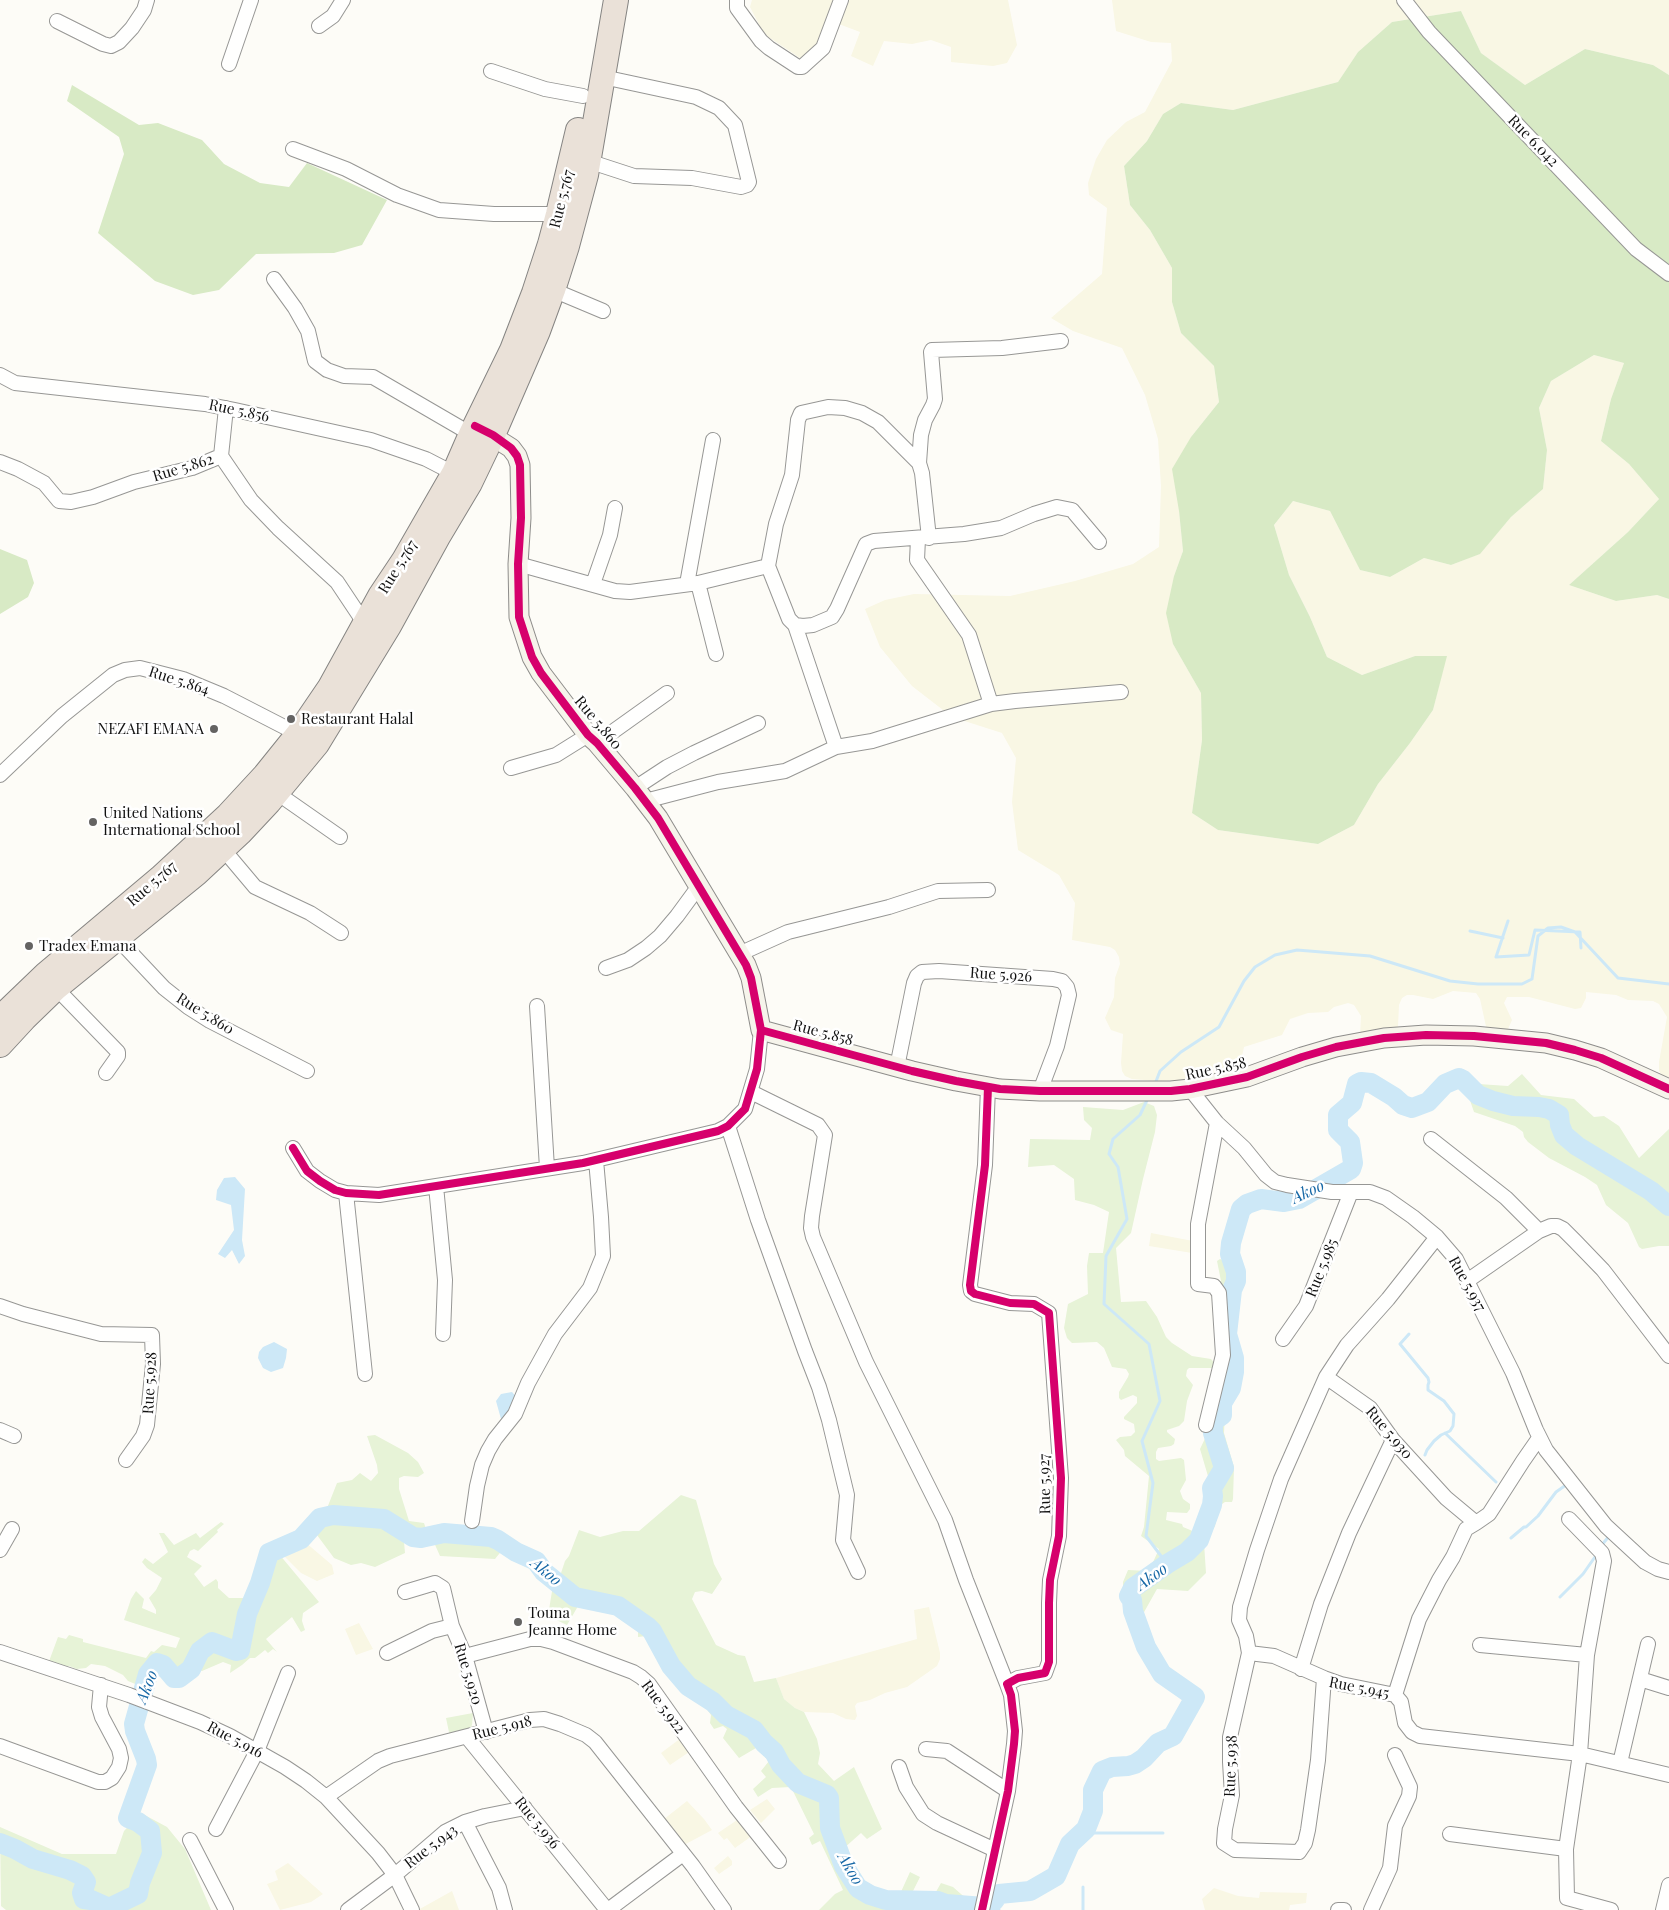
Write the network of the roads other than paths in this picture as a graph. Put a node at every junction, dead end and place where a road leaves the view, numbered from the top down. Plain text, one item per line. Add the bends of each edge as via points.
1 (148, 0) edge
2 (251, 0) edge
3 (342, 0) edge
4 (600, 0) edge
5 (616, 0) edge
6 (737, 0) edge
7 (841, 0) edge
8 (1404, 0) edge
9 (58, 21) dead end
10 (319, 26) dead end
11 (229, 64) dead end
12 (491, 71) dead end
13 (603, 77) junction
14 (583, 96) junction
15 (292, 149) dead end
16 (588, 161) junction
17 (558, 214) junction
18 (1669, 274) edge
19 (274, 279) dead end
20 (553, 290) junction
21 (603, 311) dead end
22 (1061, 341) dead end
23 (0, 376) edge
24 (226, 408) junction
25 (480, 432) junction
26 (713, 440) dead end
27 (221, 456) junction
28 (0, 462) edge
29 (918, 463) junction
30 (462, 478) junction
31 (616, 508) dead end
32 (923, 538) junction
33 (1099, 542) dead end
34 (518, 564) junction
35 (768, 566) junction
36 (692, 583) junction
37 (593, 584) junction
38 (366, 624) junction
39 (795, 625) junction
40 (716, 654) dead end
41 (1121, 692) dead end
42 (668, 693) dead end
43 (991, 704) junction
44 (758, 723) dead end
45 (298, 734) junction
46 (593, 739) junction
47 (836, 747) junction
48 (511, 768) dead end
49 (0, 775) edge
50 (277, 793) junction
51 (640, 795) junction
52 (340, 837) dead end
53 (223, 849) junction
54 (699, 886) junction
55 (988, 890) dead end
56 (341, 933) dead end
57 (117, 938) junction
58 (739, 954) junction
59 (606, 968) dead end
60 (56, 988) junction
61 (537, 1006) dead end
62 (0, 1018) edge
63 (761, 1030) junction
64 (0, 1045) edge
65 (897, 1067) junction
66 (307, 1071) dead end
67 (106, 1073) dead end
68 (988, 1087) junction
69 (1669, 1089) edge
70 (1190, 1090) junction
71 (1040, 1091) junction
72 (751, 1092) junction
73 (1218, 1123) junction
74 (728, 1126) junction
75 (1430, 1139) dead end
76 (293, 1148) dead end
77 (596, 1160) junction
78 (548, 1168) junction
79 (436, 1186) junction
80 (1351, 1192) junction
81 (346, 1193) junction
82 (1538, 1231) junction
83 (1436, 1237) junction
84 (1467, 1281) junction
85 (0, 1306) edge
86 (443, 1334) dead end
87 (1282, 1339) dead end
88 (1669, 1356) edge
89 (365, 1374) dead end
90 (1326, 1377) junction
91 (1206, 1425) dead end
92 (0, 1430) edge
93 (14, 1436) dead end
94 (1540, 1438) junction
95 (1393, 1440) junction
96 (126, 1460) dead end
97 (1569, 1519) dead end
98 (472, 1521) dead end
99 (1476, 1523) junction
100 (12, 1528) dead end
101 (0, 1550) edge
102 (858, 1572) dead end
103 (1669, 1572) edge
104 (405, 1592) dead end
105 (452, 1626) junction
106 (1648, 1644) dead end
107 (1480, 1645) dead end
108 (0, 1652) edge
109 (1249, 1652) junction
110 (387, 1653) dead end
111 (1587, 1655) junction
112 (464, 1656) junction
113 (1301, 1669) junction
114 (288, 1673) dead end
115 (1324, 1678) junction
116 (1640, 1679) junction
117 (1007, 1684) junction
118 (100, 1685) junction
119 (1669, 1688) edge
120 (1395, 1695) junction
121 (486, 1732) junction
122 (467, 1737) junction
123 (0, 1746) edge
124 (926, 1749) dead end
125 (257, 1751) junction
126 (1580, 1754) junction
127 (1395, 1755) dead end
128 (1620, 1763) junction
129 (899, 1767) dead end
130 (1669, 1775) edge
131 (1008, 1791) junction
132 (326, 1797) junction
133 (525, 1808) junction
134 (465, 1822) junction
135 (216, 1829) dead end
136 (1450, 1834) dead end
137 (190, 1840) dead end
138 (1305, 1843) joint
139 (1566, 1849) junction
140 (995, 1850) junction
141 (684, 1854) junction
142 (779, 1861) dead end
143 (395, 1875) junction
144 (1669, 1886) edge
145 (226, 1910) edge
146 (348, 1910) edge
147 (412, 1910) edge
148 (505, 1910) edge
149 (607, 1910) edge
150 (724, 1910) edge
151 (982, 1910) edge
152 (1338, 1910) edge
153 (1344, 1910) edge
154 (1371, 1910) edge
155 (1612, 1910) edge
156 (1663, 1910) edge

1 - 9 street via 132,28 111,46
2 - 11 street
3 - 10 street via 333,16
4 - 14 highway, Rue 5.767
5 - 13 highway
6 - 7 street via 737,8 761,41 798,67 822,48
8 - 18 street, Rue 6.042 via 1429,32 1636,249
12 - 14 street via 545,89
13 - 16 highway
13 - 16 street via 696,97 719,108 735,125 748,182 741,187 692,178 634,176
14 - 17 highway, Rue 5.767 via 575,146
15 - 17 street via 346,170 396,195 439,210
16 - 20 highway
17 - 25 highway, Rue 5.767 via 534,293
19 - 25 street via 308,331 315,361 327,370 344,376 373,377
20 - 21 street
20 - 25 highway via 538,331
22 - 29 street via 1002,348 932,350 934,399 921,435
23 - 24 street, Rue 5.856 via 15,383
24 - 27 street
24 - 30 street, Rue 5.856 via 371,440 426,459
25 - 30 highway
25 - 34 street, Rue 5.860 via 511,448 520,465 522,518
26 - 36 street
27 - 28 street, Rue 5.862 via 192,468 71,502 58,501 44,483
27 - 38 street, Rue 5.862 via 251,500 337,582
29 - 32 street via 922,473
29 - 35 street via 878,422 862,413 828,407 801,413 792,475 776,524
30 - 38 highway, Rue 5.767 via 380,596
30 - 50 highway via 439,535 389,626 317,744
31 - 37 street
32 - 33 street via 1001,528 1057,507 1072,510
32 - 39 street via 866,544 832,618
32 - 43 street via 918,560 969,635
34 - 37 street
34 - 46 street, Rue 5.860 via 519,616 532,658
35 - 36 street
35 - 39 street via 789,619
36 - 37 street via 630,592
36 - 40 street
38 - 45 highway, Rue 5.767 via 330,687
39 - 47 street
41 - 43 street
42 - 46 street
43 - 47 street via 872,741
44 - 51 street via 667,767
45 - 49 street, Rue 5.864 via 183,679 140,668 125,670 113,675 62,716
45 - 62 highway, Rue 5.767 via 228,815
46 - 48 street via 556,755
46 - 51 street, Rue 5.860
47 - 51 street via 785,771
50 - 52 street
50 - 53 highway
51 - 54 street, Rue 5.860 via 658,818
53 - 56 street via 255,887 310,913
53 - 57 highway
54 - 58 street, Rue 5.860
54 - 59 street via 677,916 646,948 628,960
55 - 58 street via 938,890 889,907 788,932
57 - 60 highway
57 - 66 street, Rue 5.860 via 164,988 188,1007
58 - 63 street, Rue 5.860 via 751,978
60 - 64 highway
60 - 67 street via 118,1052
61 - 78 street
63 - 65 street, Rue 5.858
63 - 72 street
65 - 68 street, Rue 5.858
65 - 71 street, Rue 5.926 via 914,983 922,972 1053,979 1067,986 1068,995 1057,1046
68 - 71 street, Rue 5.858
68 - 117 street, Rue 5.927 via 985,1164 971,1291 1010,1303 1034,1304 1049,1313 1061,1478 1059,1536 1050,1580 1048,1668 1045,1672
69 - 70 street, Rue 5.858 via 1601,1058 1546,1043 1426,1035 1384,1038 1336,1047 1247,1077
70 - 71 street, Rue 5.858
70 - 73 street, Rue 5.937
72 - 74 street via 744,1109
72 - 117 street via 818,1125 825,1135 812,1216 813,1237 866,1362 946,1520
73 - 80 street, Rue 5.937 via 1275,1182
73 - 91 street via 1198,1224 1198,1284 1214,1286 1219,1294 1223,1355
74 - 77 street
74 - 102 street via 829,1420 847,1495 843,1540
75 - 82 street via 1506,1198
76 - 81 street via 307,1170 335,1190
77 - 78 street
77 - 98 street via 603,1256 590,1288 555,1334 528,1382 515,1414 488,1450 477,1486
78 - 79 street
79 - 81 street via 379,1195
79 - 86 street via 445,1272
80 - 83 street, Rue 5.937 via 1370,1192 1386,1198
80 - 87 street, Rue 5.985 via 1306,1306
81 - 89 street
82 - 84 street
82 - 88 street via 1557,1226 1576,1241 1603,1270
83 - 84 street, Rue 5.937 via 1456,1260
83 - 90 street via 1347,1345
84 - 94 street, Rue 5.937 via 1513,1373
85 - 96 street, Rue 5.928 via 101,1334 152,1335 153,1364 147,1425
90 - 95 street, Rue 5.930 via 1370,1408
90 - 109 street via 1281,1480 1240,1607 1239,1620
92 - 93 street
94 - 99 street via 1489,1514
94 - 103 street, Rue 5.937 via 1606,1526 1645,1562
95 - 99 street, Rue 5.930 via 1446,1498
95 - 113 street via 1349,1533 1321,1604
97 - 111 street via 1602,1553 1604,1560
99 - 120 street, Rue 5.945 via 1466,1529 1419,1619
100 - 101 street
104 - 105 street via 436,1583 443,1588
105 - 110 street, Rue 5.920 via 432,1631
105 - 112 street, Rue 5.920
106 - 116 street
107 - 111 street
108 - 118 street, Rue 5.916
109 - 113 street via 1274,1656
109 - 138 street, Rue 5.938 via 1230,1737 1232,1795 1224,1843 1235,1850 1299,1852
111 - 126 street
112 - 121 street, Rue 5.920
112 - 142 street, Rue 5.922 via 530,1639 541,1640 641,1677
113 - 115 street
114 - 125 street
115 - 120 street, Rue 5.945
115 - 138 street, Rue 5.945 via 1318,1760
116 - 119 street
116 - 128 street
117 - 131 street via 1014,1731
118 - 123 street via 99,1707 121,1758 112,1778 98,1782
118 - 125 street, Rue 5.916 via 200,1722
120 - 126 street via 1401,1702 1405,1723 1420,1736
121 - 122 street, Rue 5.918
121 - 141 street, Rue 5.918 via 544,1719 586,1735
122 - 132 street, Rue 5.918 via 378,1761
122 - 133 street, Rue 5.936
124 - 131 street via 947,1751
125 - 132 street, Rue 5.916
125 - 135 street
126 - 128 street
126 - 139 street
127 - 154 street via 1410,1787 1409,1796 1395,1826 1390,1868
128 - 130 street
129 - 140 street via 906,1788 923,1814
131 - 140 street
132 - 143 street, Rue 5.916
133 - 134 street, Rue 5.943
133 - 149 street, Rue 5.936
134 - 143 street, Rue 5.943 via 445,1832
134 - 148 street via 499,1888
136 - 139 street
137 - 145 street
139 - 155 street via 1568,1898
140 - 151 street
141 - 149 street
141 - 150 street, Rue 5.918
143 - 146 street, Rue 5.943
143 - 147 street, Rue 5.916
144 - 156 street
152 - 153 street

